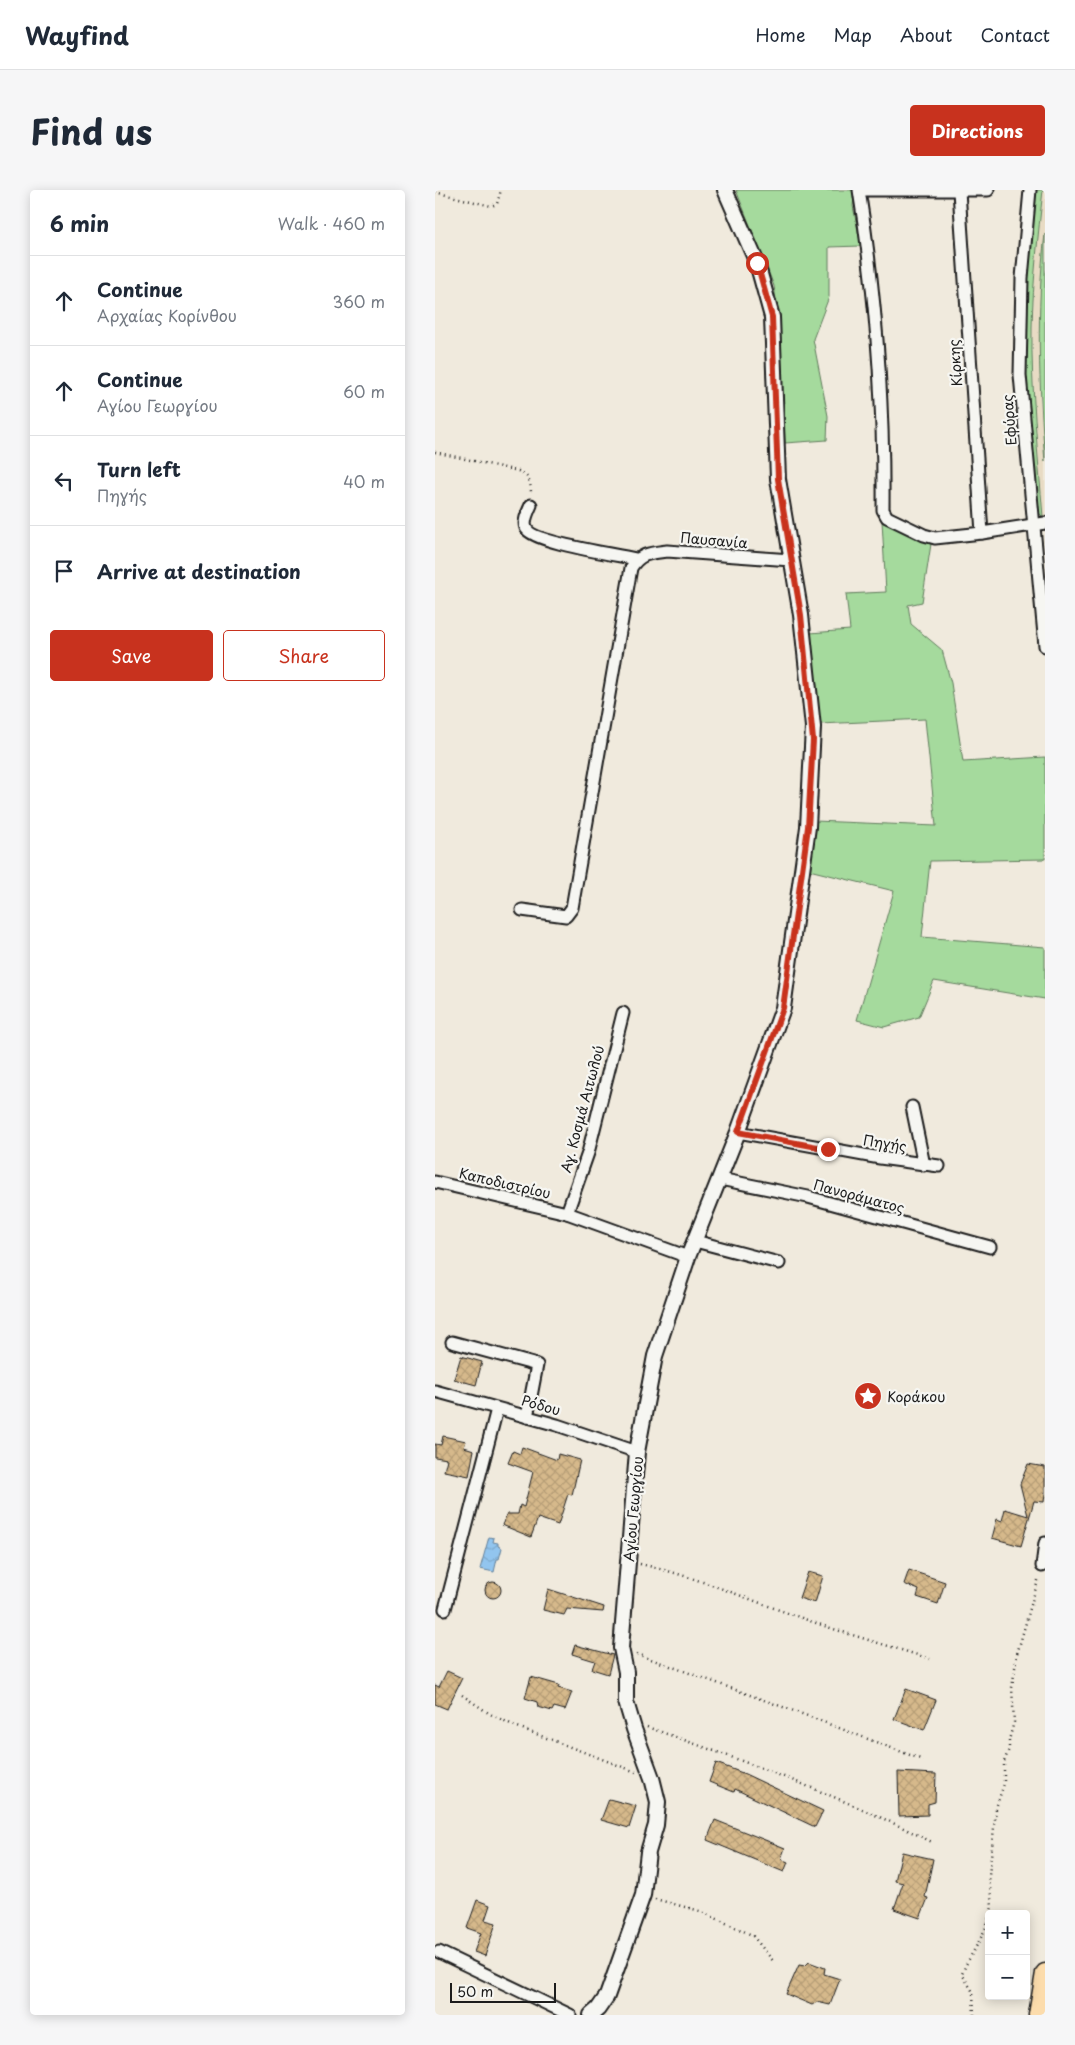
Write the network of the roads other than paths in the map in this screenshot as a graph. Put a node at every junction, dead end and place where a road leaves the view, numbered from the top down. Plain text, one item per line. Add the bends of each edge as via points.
1 (725, 190) edge
2 (988, 190) edge
3 (1030, 190) edge
4 (959, 191) edge
5 (531, 505) road end
6 (1039, 524) edge
7 (983, 533) junction
8 (637, 559) junction
9 (791, 560) junction
10 (1045, 646) edge
11 (523, 910) dead end
12 (623, 1013) dead end
13 (912, 1107) dead end
14 (738, 1132) junction
15 (924, 1164) junction
16 (939, 1166) dead end
17 (720, 1179) junction
18 (435, 1182) edge
19 (567, 1213) junction
20 (695, 1241) junction
21 (990, 1247) dead end
22 (688, 1257) junction
23 (779, 1263) dead end
24 (452, 1342) dead end
25 (435, 1391) edge
26 (497, 1408) junction
27 (527, 1417) junction
28 (637, 1452) junction
29 (1045, 1543) edge
30 (1042, 1566) road end
31 (445, 1608) dead end
32 (439, 1952) dead end
33 (1045, 1972) edge
34 (570, 2015) edge
35 (591, 2015) edge
36 (1038, 2015) edge

1 - 9 street, Αγίου Γεωργίου via 757,263 772,317 778,479
2 - 4 street
3 - 6 street, Εφύρας via 1022,278 1020,374
4 - 7 street, Κίρκης
4 - 7 street via 859,190 877,334 883,510 887,517 935,538
5 - 8 street via 525,522 532,535
6 - 7 street
6 - 10 street, Εφύρας
8 - 9 street, Παυσανία via 647,553 667,551
8 - 11 street via 631,568 573,908 566,916
9 - 14 street, Αγίου Γεωργίου via 801,615 813,740 808,827 783,1008
12 - 19 street, Αγ. Κοσμά Αιτωλού via 588,1153
13 - 15 street
14 - 15 street, Πηγής
14 - 17 street, Αγίου Γεωργίου
15 - 16 street, Πηγής
17 - 20 street, Αγίου Γεωργίου
17 - 21 street, Πανοράματος via 808,1198
18 - 19 street, Καποδιστρίου
19 - 22 street, Καποδιστρίου
20 - 22 street, Αγίου Γεωργίου
20 - 23 street
22 - 28 street, Αγίου Γεωργίου via 655,1356
24 - 27 street via 537,1365
25 - 26 street, Ρόδου
26 - 27 street, Ρόδου
26 - 31 street
27 - 28 street, Ρόδου
28 - 35 street, Αγίου Γεωργίου via 621,1648 626,1672 626,1702 658,1802 643,1895 607,1996
29 - 30 street
32 - 34 street
33 - 36 main road

